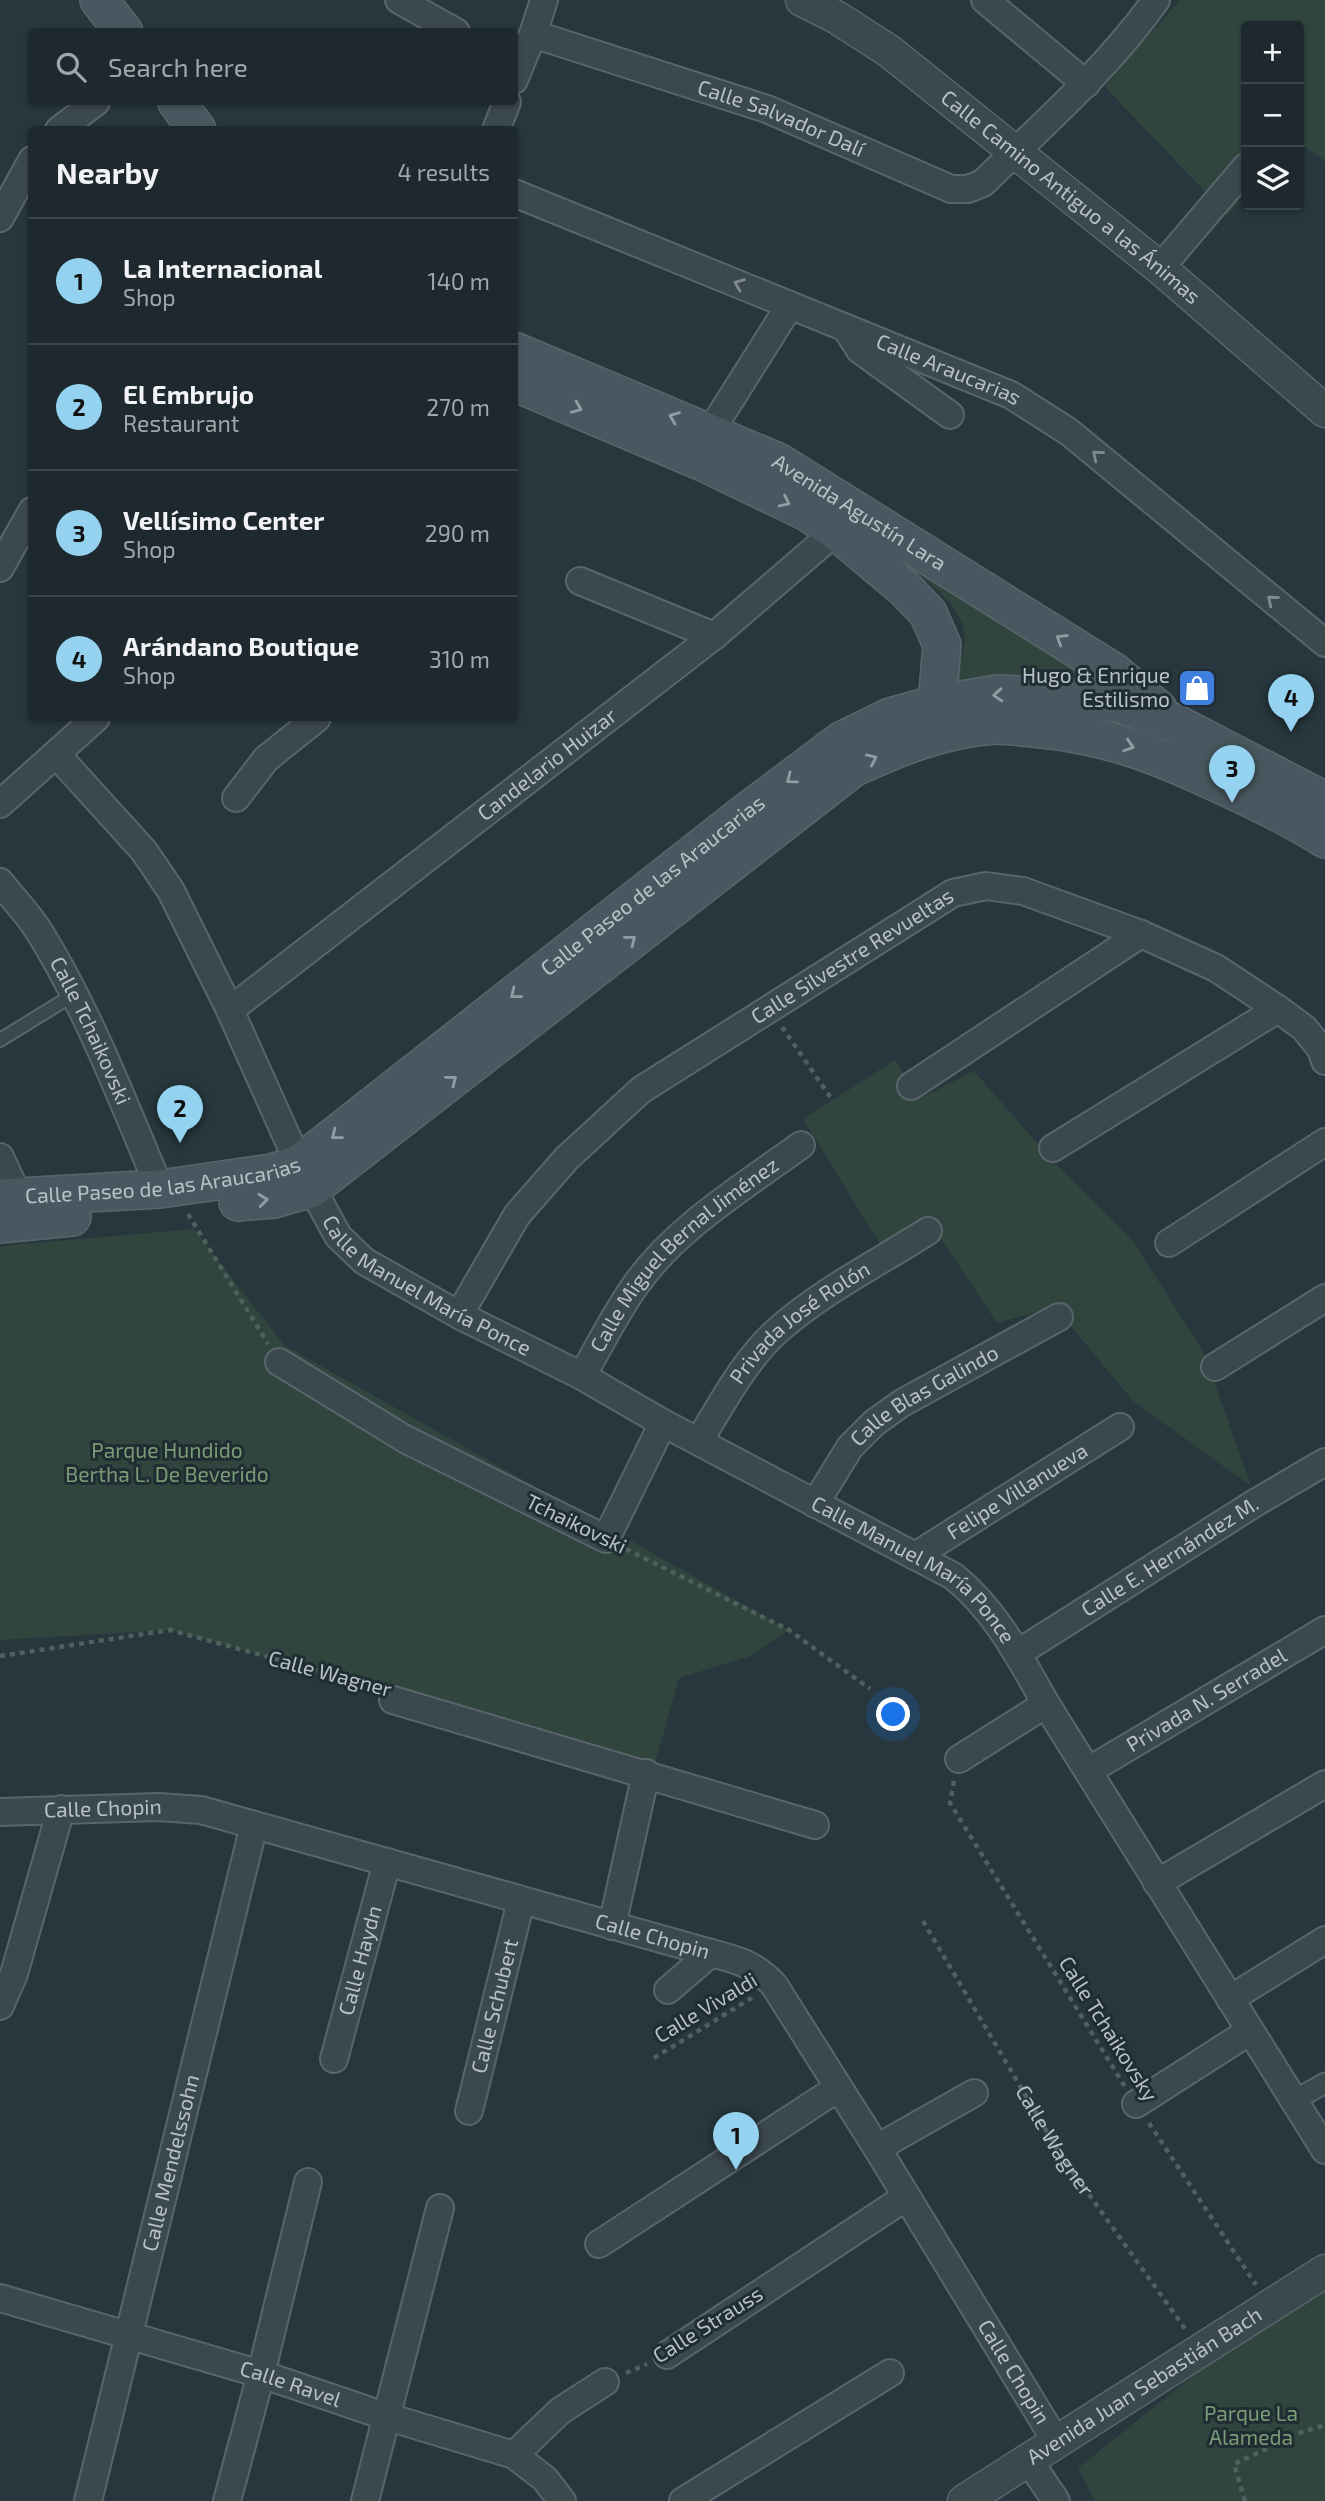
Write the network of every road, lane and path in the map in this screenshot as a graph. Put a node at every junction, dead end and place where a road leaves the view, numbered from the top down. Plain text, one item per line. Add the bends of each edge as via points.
1 (99, 0) edge
2 (399, 0) edge
3 (544, 0) edge
4 (802, 0) edge
5 (985, 0) edge
6 (1156, 0) edge
7 (121, 28) edge
8 (449, 28) edge
9 (533, 34) junction
10 (518, 66) edge
11 (1086, 84) junction
12 (92, 105) edge
13 (179, 105) edge
14 (505, 105) edge
15 (64, 126) edge
16 (194, 126) edge
17 (497, 126) edge
18 (1014, 152) junction
19 (28, 167) edge
20 (1241, 173) edge
21 (518, 195) edge
22 (0, 218) edge
23 (1160, 268) junction
24 (790, 305) junction
25 (846, 328) junction
26 (518, 353) edge
27 (518, 384) edge
28 (1325, 411) edge
29 (950, 415) dead end
30 (710, 432) junction
31 (28, 518) edge
32 (848, 521) junction
33 (0, 568) edge
34 (580, 581) dead end
35 (714, 636) junction
36 (1325, 643) edge
37 (937, 704) junction
38 (93, 721) edge
39 (313, 721) edge
40 (1175, 723) junction
41 (56, 754) junction
42 (1323, 795) edge
43 (236, 798) dead end
44 (0, 804) edge
45 (753, 826) junction
46 (1325, 839) edge
47 (0, 882) edge
48 (1141, 934) junction
49 (73, 995) junction
50 (770, 1009) junction
51 (1278, 1009) junction
52 (230, 1010) junction
53 (0, 1040) edge
54 (1325, 1061) edge
55 (911, 1086) dead end
56 (833, 1101) dead end
57 (1325, 1142) edge
58 (801, 1145) dead end
59 (1053, 1148) dead end
60 (0, 1157) edge
61 (306, 1176) junction
62 (172, 1198) junction
63 (6, 1206) edge
64 (928, 1231) dead end
65 (1169, 1243) dead end
66 (1325, 1298) edge
67 (459, 1315) junction
68 (1059, 1317) dead end
69 (279, 1362) joint
70 (1215, 1367) dead end
71 (582, 1376) junction
72 (663, 1423) junction
73 (1120, 1427) dead end
74 (699, 1441) junction
75 (1325, 1462) edge
76 (816, 1504) junction
77 (606, 1539) junction
78 (915, 1556) junction
79 (1325, 1630) edge
80 (1017, 1653) junction
81 (0, 1656) edge
82 (870, 1689) dead end
83 (389, 1695) joint
84 (1046, 1704) junction
85 (959, 1759) joint
86 (1088, 1771) junction
87 (646, 1773) junction
88 (1325, 1784) edge
89 (61, 1809) junction
90 (0, 1812) edge
91 (254, 1825) junction
92 (815, 1825) dead end
93 (387, 1861) junction
94 (1157, 1883) junction
95 (521, 1901) junction
96 (923, 1921) dead end
97 (612, 1926) junction
98 (1325, 1940) edge
99 (711, 1953) junction
100 (774, 1985) junction
101 (668, 1990) dead end
102 (1230, 1999) junction
103 (0, 2006) edge
104 (1250, 2031) junction
105 (654, 2058) dead end
106 (334, 2059) dead end
107 (1325, 2083) edge
108 (838, 2088) junction
109 (974, 2093) dead end
110 (1293, 2101) junction
111 (1136, 2104) junction
112 (469, 2111) dead end
113 (877, 2148) junction
114 (1325, 2150) edge
115 (309, 2182) dead end
116 (906, 2197) junction
117 (440, 2208) dead end
118 (599, 2244) dead end
119 (1325, 2271) edge
120 (0, 2298) edge
121 (1270, 2306) junction
122 (131, 2335) junction
123 (1201, 2351) junction
124 (667, 2355) joint
125 (890, 2373) dead end
126 (261, 2374) junction
127 (605, 2382) joint
128 (387, 2417) junction
129 (1325, 2425) edge
130 (1057, 2443) junction
131 (514, 2455) junction
132 (1029, 2461) junction
133 (88, 2501) edge
134 (227, 2501) edge
135 (365, 2501) edge
136 (562, 2501) edge
137 (683, 2501) edge
138 (964, 2501) edge
139 (1056, 2501) edge
140 (1245, 2501) edge

1 - 7 main road
2 - 8 street
3 - 9 street
4 - 18 street, Calle Camino Antiguo a las Ánimas via 889,51
5 - 11 street
6 - 11 street, Calle Salvador Dalí
9 - 10 street
9 - 18 street, Calle Salvador Dalí via 768,109 951,189 983,183
11 - 18 street, Calle Salvador Dalí
12 - 15 street
13 - 16 main road
14 - 17 street
18 - 23 street, Calle Camino Antiguo a las Ánimas
19 - 22 street
20 - 23 street
24 -> 21 street, Calle Araucarias
23 - 28 street, Calle Camino Antiguo a las Ánimas
24 - 25 street, Calle Araucarias
24 - 30 street
25 - 29 street via 860,350
36 -> 25 street, Calle Araucarias via 1069,432 1011,395
30 -> 26 main road, Avenida Agustín Lara
27 -> 32 main road, Avenida Agustín Lara via 807,512
30 - 32 main road, Avenida Agustín Lara via 778,462
31 - 33 street
32 - 35 street, Candelario Huizar
32 - 37 main road, Avenida Agustín Lara via 928,613 942,646
40 -> 32 main road, Avenida Agustín Lara via 1114,672
34 - 35 street
35 - 52 street, Candelario Huizar
40 -> 37 main road, Calle Paseo de las Araucarias via 1121,704 1066,697 998,694
37 -> 45 main road, Calle Paseo de las Araucarias via 890,717 841,741
38 - 41 street
39 - 43 street via 265,759
40 - 42 main road, Calle Paseo de las Araucarias
41 - 44 street
41 - 52 street, Calle Manuel María Ponce via 144,851 171,891
45 -> 46 main road, Calle Paseo de las Araucarias via 895,748 939,734 996,725 1075,733 1165,758
45 - 61 main road, Calle Paseo de las Araucarias
47 - 49 street, Calle Tchaikovski via 36,927
48 - 50 street, Calle Silvestre Revueltas via 1023,891 986,886 953,893
48 - 51 street, Calle Silvestre Revueltas via 1216,968
48 - 55 street
49 - 53 lane
49 - 62 street, Calle Tchaikovski
50 - 56 path
50 - 67 street, Calle Silvestre Revueltas via 641,1090 567,1158 517,1215
51 - 54 street, Calle Silvestre Revueltas via 1304,1028
51 - 59 street
52 - 61 street, Calle Manuel María Ponce
57 - 65 street
58 - 71 street, Calle Miguel Bernal Jiménez via 663,1253 637,1283
60 - 63 street
61 - 62 main road, Calle Paseo de las Araucarias via 272,1173
61 - 67 street, Calle Manuel María Ponce via 338,1236 364,1261
62 - 63 main road, Calle Paseo de las Araucarias
62 - 69 path
64 - 74 street, Privada José Rolón via 805,1308 775,1333 746,1366
66 - 70 street
67 - 71 street, Calle Manuel María Ponce
68 - 76 street, Calle Blas Galindo via 874,1423 850,1447
69 - 77 street, Tchaikovski via 405,1439
71 - 72 street, Calle Manuel María Ponce
72 - 74 street, Calle Manuel María Ponce
72 - 77 street
73 - 78 street, Felipe Villanueva
74 - 76 street, Calle Manuel María Ponce
75 - 80 street, Calle E. Hernández M.
76 - 78 street, Calle Manuel María Ponce
77 - 82 path, Tchaikovski via 789,1630
78 - 80 street, Calle Manuel María Ponce via 971,1590
79 - 86 street, Privada N. Serradel
80 - 84 street, Calle Manuel María Ponce
81 - 83 path, Calle Wagner via 170,1630
83 - 87 street, Calle Wagner
84 - 85 street
84 - 86 street, Calle Manuel María Ponce
85 - 111 path, Calle Tchaikovsky via 950,1803
86 - 94 street, Calle Manuel María Ponce
87 - 92 street, Calle Wagner
87 - 97 street
88 - 94 street
89 - 90 street, Calle Chopin
89 - 91 street, Calle Chopin via 201,1810
89 - 103 street via 14,1974
91 - 93 street, Calle Chopin
91 - 122 street, Calle Mendelssohn
93 - 95 street, Calle Chopin
93 - 106 street, Calle Haydn
94 - 102 street, Calle Manuel María Ponce
95 - 97 street, Calle Chopin
95 - 112 street, Calle Schubert
96 - 123 path, Calle Wagner via 1060,2154
97 - 99 street, Calle Chopin
98 - 102 street
99 - 100 street, Calle Chopin via 760,1970
99 - 101 street
100 - 105 path, Calle Vivaldi
100 - 108 street, Calle Chopin
102 - 104 street, Calle Manuel María Ponce
104 - 110 street, Calle Manuel María Ponce
104 - 111 street
107 - 110 street
108 - 113 street, Calle Chopin
108 - 118 street
109 - 113 street
110 - 114 street, Calle Manuel María Ponce
111 - 121 path, Calle Tchaikovsky
113 - 116 street, Calle Chopin
115 - 126 street
116 - 124 street, Calle Strauss
116 - 130 street, Calle Chopin
117 - 128 street
119 - 121 street, Avenida Juan Sebastián Bach
120 - 122 street, Calle Ravel
121 - 123 street, Avenida Juan Sebastián Bach
122 - 126 street, Calle Ravel
122 - 133 street, Calle Mendelssohn
123 - 130 street, Avenida Juan Sebastián Bach
124 - 127 path, Calle Strauss
125 - 137 street
126 - 128 street, Calle Ravel
126 - 134 street
127 - 131 street via 560,2411
128 - 131 street, Calle Ravel
128 - 135 street
129 - 140 path via 1234,2464
130 - 132 street, Avenida Juan Sebastián Bach
131 - 136 street, Calle Ravel via 545,2479
132 - 138 street, Avenida Juan Sebastián Bach
132 - 139 street

